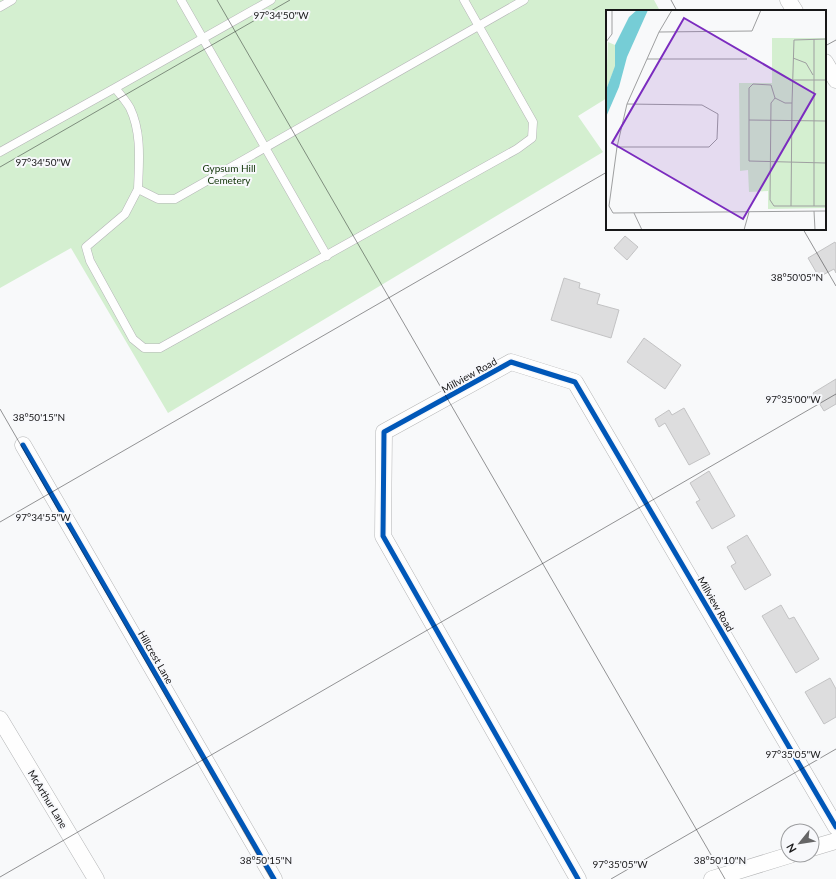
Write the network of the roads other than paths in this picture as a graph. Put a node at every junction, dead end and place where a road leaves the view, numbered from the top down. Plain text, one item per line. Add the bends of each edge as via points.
1 (12, 0) edge
2 (181, 0) edge
3 (271, 0) edge
4 (464, 0) edge
5 (524, 0) edge
6 (788, 0) edge
7 (0, 7) edge
8 (794, 10) edge
9 (479, 26) junction
10 (203, 38) junction
11 (826, 64) edge
12 (836, 80) edge
13 (115, 88) junction
14 (265, 147) junction
15 (0, 152) edge
16 (138, 188) junction
17 (327, 256) junction
18 (23, 445) dead end
19 (0, 719) edge
20 (836, 827) edge
21 (836, 841) edge
22 (820, 846) edge
23 (780, 858) edge
24 (96, 879) edge
25 (274, 879) edge
26 (578, 879) edge
27 (712, 879) edge

1 - 7 lane
2 - 10 lane
3 - 10 lane
4 - 9 lane
5 - 9 lane
6 - 8 street
9 - 14 lane
9 - 17 lane via 533,122 532,138 517,149
10 - 13 lane
10 - 14 lane
11 - 12 street
13 - 15 lane
13 - 16 lane via 129,107 136,123 140,152
14 - 16 lane via 175,198 158,199
14 - 17 lane
16 - 17 lane via 125,214 86,247 90,262 133,339 144,348 160,348 177,340
18 - 25 street, Hillcrest Lane
19 - 24 street, McArthur Lane
20 - 26 street, Millview Road via 575,382 511,362 384,432 383,536
21 - 22 street
23 - 27 street

